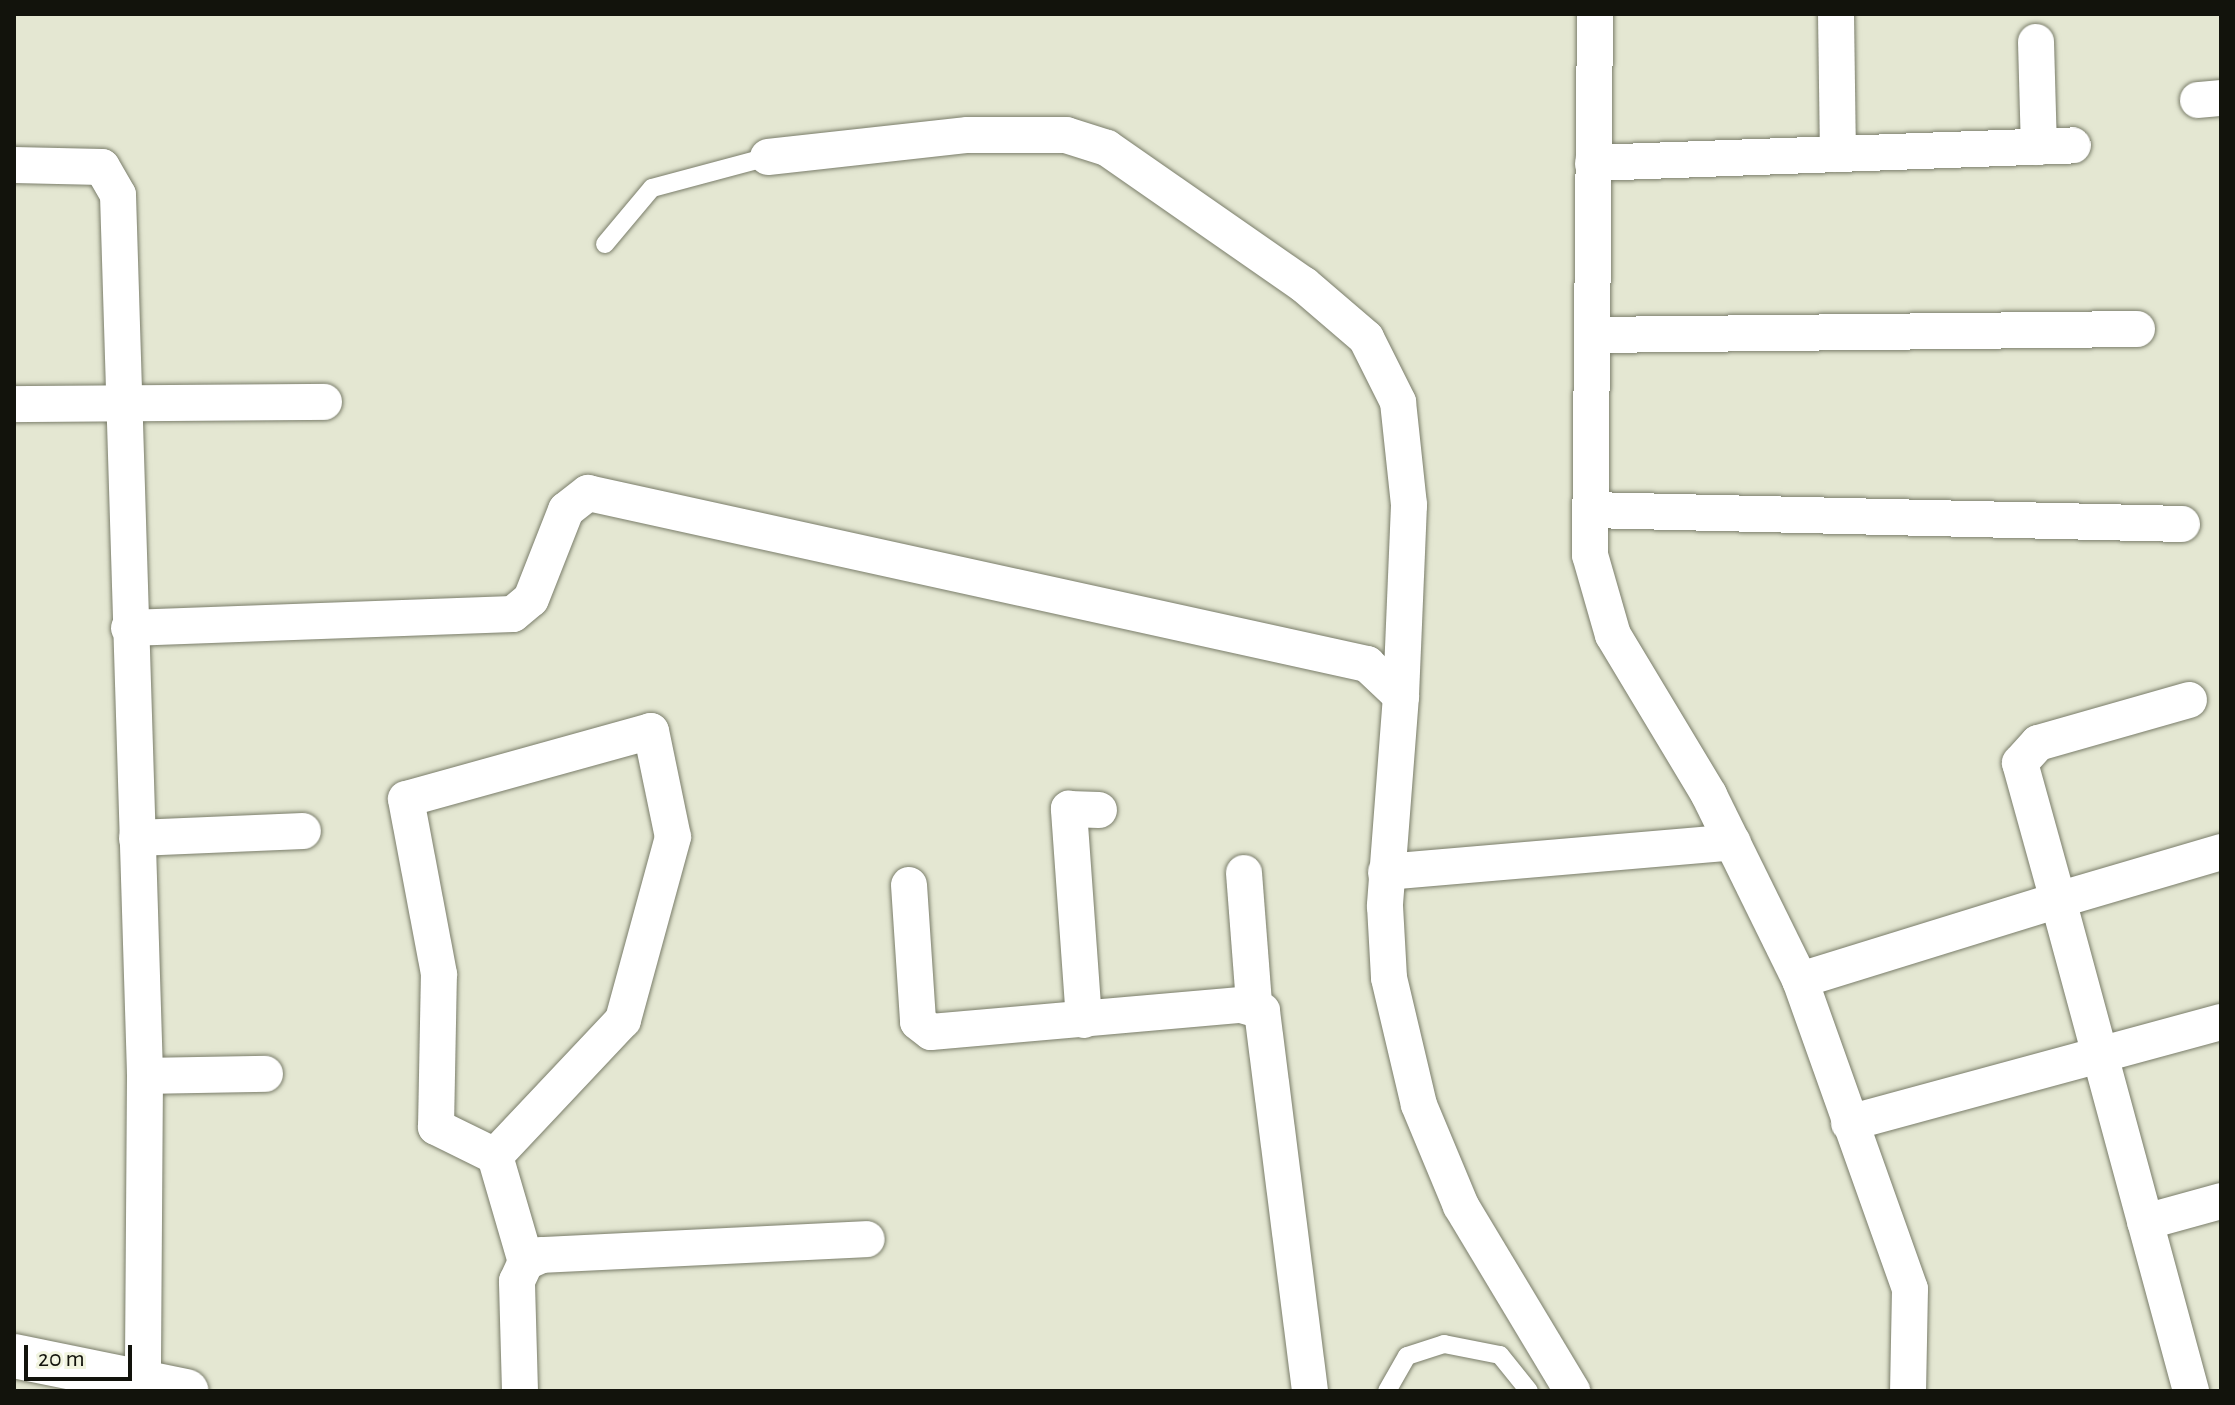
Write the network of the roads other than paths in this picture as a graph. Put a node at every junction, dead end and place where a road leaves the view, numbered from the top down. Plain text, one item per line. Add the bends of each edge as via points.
1 (1595, 14) edge
2 (1836, 14) edge
3 (2036, 42) dead end
4 (1838, 154) junction
5 (768, 157) joint
6 (1593, 163) junction
7 (14, 165) edge
8 (605, 244) dead end
9 (2137, 329) dead end
10 (1592, 335) junction
11 (324, 402) dead end
12 (124, 403) junction
13 (14, 404) edge
14 (1590, 510) junction
15 (2182, 524) dead end
16 (129, 628) junction
17 (1401, 696) junction
18 (2189, 700) dead end
19 (1099, 810) dead end
20 (303, 831) dead end
21 (137, 838) junction
22 (1733, 842) junction
23 (2221, 852) edge
24 (1386, 872) junction
25 (1244, 873) dead end
26 (909, 885) dead end
27 (2058, 900) junction
28 (1800, 980) junction
29 (1254, 1004) junction
30 (1084, 1020) junction
31 (2221, 1022) edge
32 (2099, 1057) junction
33 (265, 1074) dead end
34 (145, 1076) junction
35 (1849, 1123) junction
36 (495, 1156) junction
37 (2221, 1201) edge
38 (2145, 1222) junction
39 (867, 1239) dead end
40 (526, 1262) junction
41 (14, 1356) edge
42 (143, 1385) junction
43 (186, 1391) edge
44 (520, 1391) edge
45 (1310, 1391) edge
46 (1387, 1391) edge
47 (1529, 1391) edge
48 (1572, 1391) edge
49 (1908, 1391) edge
50 (2191, 1391) edge

1 - 6 street
2 - 4 street
3 - 4 street via 2056,146
4 - 6 street
5 - 8 lane via 652,188
5 - 17 street via 968,135 1066,135 1107,148 1303,284 1366,338 1398,402 1409,505
6 - 10 street
7 - 12 street via 102,167 118,195
9 - 10 street
10 - 14 street
11 - 12 street
12 - 13 street
12 - 16 street
14 - 15 street
14 - 22 street via 1590,555 1613,635
16 - 17 street via 513,614 531,599 566,510 588,493 1367,664
16 - 21 street
17 - 24 street
18 - 27 street via 2038,743 2022,755
19 - 30 street via 1069,809
20 - 21 street
21 - 34 street
22 - 24 street
22 - 28 street
23 - 27 street
24 - 48 street via 1389,978 1438,1159
25 - 29 street
26 - 30 street via 918,1022 931,1032
27 - 28 street
27 - 32 street
28 - 35 street
29 - 30 street
29 - 45 street via 1262,1011
31 - 32 street
32 - 35 street
32 - 38 street
33 - 34 street
34 - 42 street
35 - 49 street via 1910,1289
36 - 36 street via 623,1020 673,837 651,731 406,799 439,974 436,1127
36 - 40 street
37 - 38 street
38 - 50 street
39 - 40 street via 542,1255
40 - 44 street via 517,1281
41 - 42 main road
42 - 43 main road
46 - 47 lane via 1407,1356 1444,1344 1500,1355

